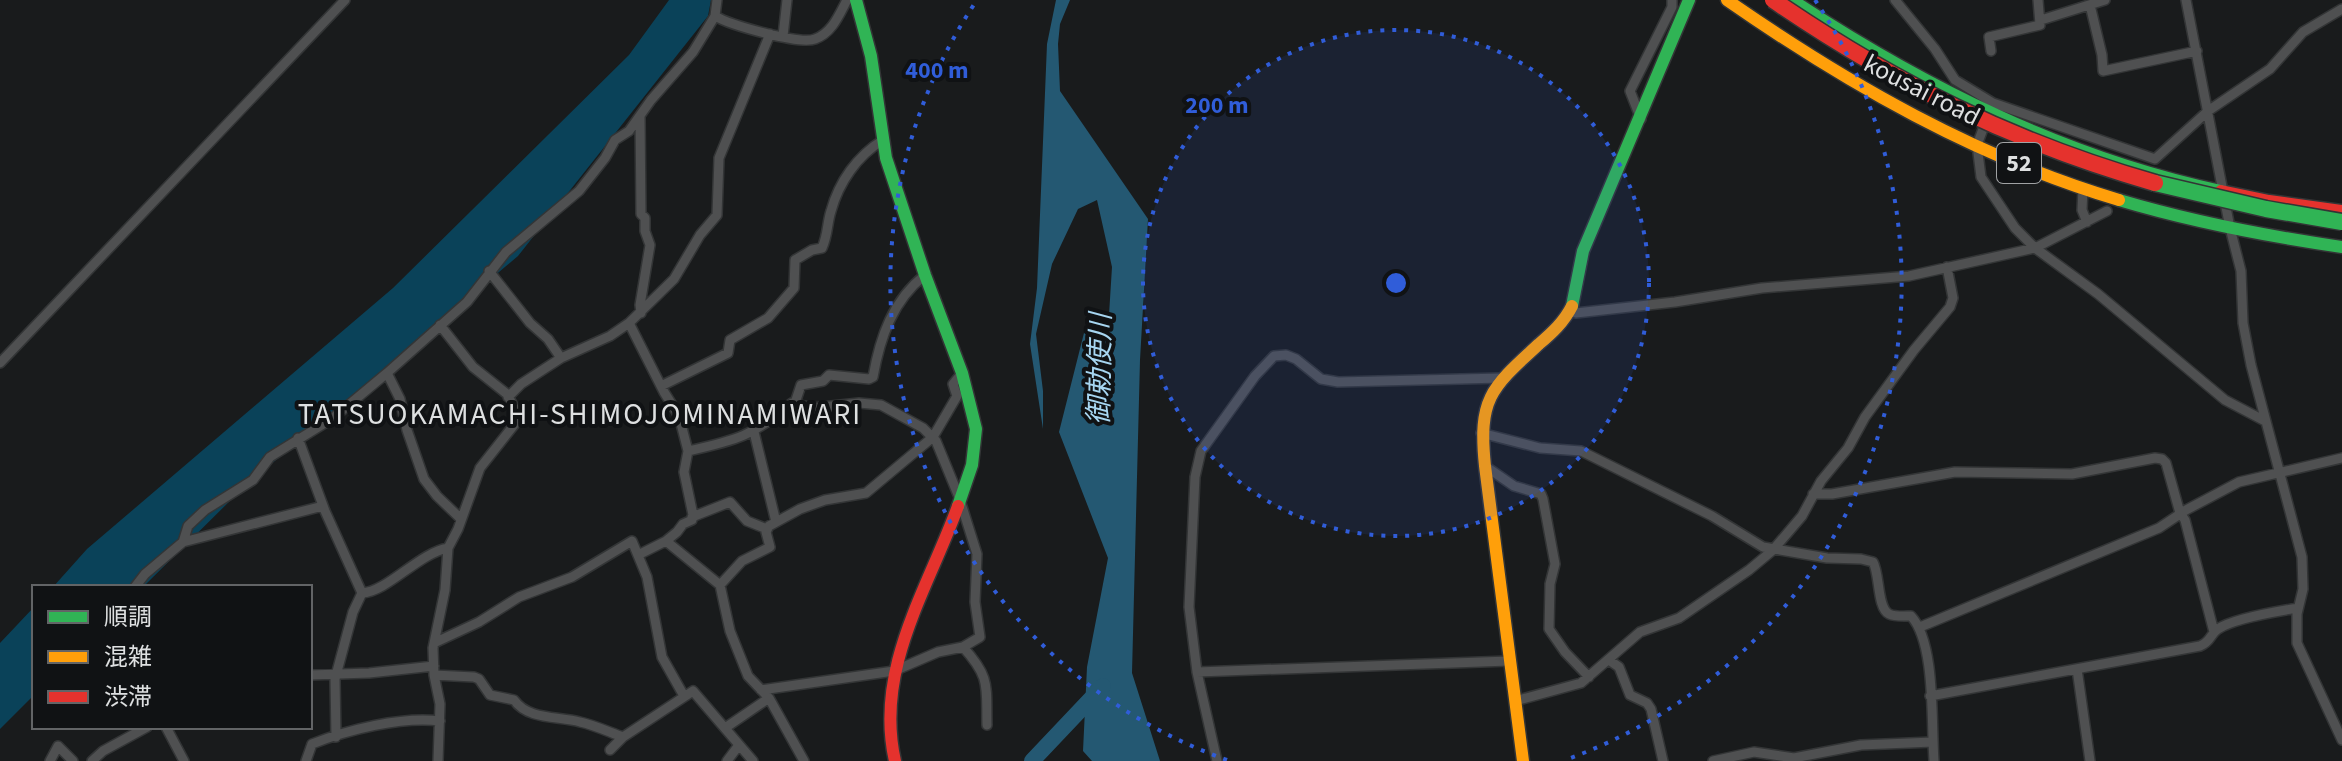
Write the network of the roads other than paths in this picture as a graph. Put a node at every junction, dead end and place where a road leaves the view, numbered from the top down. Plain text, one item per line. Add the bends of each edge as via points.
1 (345, 0) edge
2 (717, 0) edge
3 (787, 0) edge
4 (847, 0) edge
5 (856, 0) edge
6 (1672, 0) edge
7 (1689, 0) edge
8 (1727, 0) edge
9 (1773, 0) edge
10 (1792, 0) edge
11 (1895, 0) edge
12 (2038, 0) edge
13 (2105, 0) edge
14 (2186, 0) edge
15 (2090, 5) junction
16 (2342, 9) edge
17 (715, 16) junction
18 (2041, 20) junction
19 (770, 34) junction
20 (783, 36) junction
21 (1991, 51) dead end
22 (2197, 51) junction
23 (1991, 107) junction
24 (2208, 111) junction
25 (640, 117) junction
26 (1641, 119) junction
27 (883, 140) junction
28 (1977, 145) junction
29 (2083, 188) junction
30 (2225, 191) junction
31 (2107, 211) dead end
32 (2342, 211) edge
33 (2087, 222) junction
34 (2342, 222) edge
35 (2230, 228) junction
36 (2342, 247) edge
37 (2035, 248) junction
38 (1947, 267) junction
39 (489, 271) junction
40 (925, 275) junction
41 (1569, 311) junction
42 (641, 313) junction
43 (629, 323) junction
44 (440, 325) junction
45 (561, 358) junction
46 (0, 363) edge
47 (387, 373) junction
48 (962, 373) junction
49 (1502, 378) junction
50 (661, 386) junction
51 (508, 397) junction
52 (795, 403) junction
53 (2265, 421) junction
54 (754, 432) junction
55 (1481, 433) junction
56 (933, 437) junction
57 (298, 438) junction
58 (688, 451) junction
59 (2342, 458) edge
60 (1485, 466) junction
61 (2279, 472) junction
62 (1813, 494) junction
63 (959, 497) junction
64 (323, 506) junction
65 (2180, 513) junction
66 (692, 517) junction
67 (461, 519) junction
68 (776, 522) junction
69 (767, 529) junction
70 (666, 541) junction
71 (183, 542) junction
72 (448, 548) junction
73 (1773, 550) junction
74 (638, 555) junction
75 (137, 585) edge
76 (720, 585) junction
77 (362, 593) junction
78 (2298, 608) junction
79 (1920, 627) junction
80 (2214, 632) junction
81 (434, 643) junction
82 (963, 647) junction
83 (1609, 660) junction
84 (1509, 661) junction
85 (2077, 669) junction
86 (434, 671) junction
87 (894, 671) junction
88 (1197, 672) junction
89 (336, 673) junction
90 (312, 675) edge
91 (1589, 677) junction
92 (765, 694) junction
93 (684, 696) junction
94 (1930, 696) junction
95 (1515, 701) junction
96 (440, 721) junction
97 (987, 725) dead end
98 (725, 728) junction
99 (143, 729) edge
100 (167, 729) edge
101 (336, 737) junction
102 (623, 737) junction
103 (2342, 740) edge
104 (1933, 742) junction
105 (739, 745) junction
106 (610, 750) dead end
107 (50, 761) edge
108 (73, 761) edge
109 (92, 761) edge
110 (184, 761) edge
111 (306, 761) edge
112 (438, 761) edge
113 (727, 761) edge
114 (753, 761) edge
115 (804, 761) edge
116 (895, 761) edge
117 (1217, 761) edge
118 (1523, 761) edge
119 (1663, 761) edge
120 (1713, 761) edge
121 (1934, 761) edge
122 (2090, 761) edge

1 - 46 street
2 - 17 street
3 - 20 street
4 - 20 street via 837,20 817,39
5 - 27 main road via 871,56
6 - 26 street via 1630,91
7 - 26 main road
8 - 28 main road, kousai road / 52 via 1837,72
9 - 34 main road, bridge via 1914,86 2062,153 2169,188
10 - 23 main road, kousai road / 52 via 1919,79
11 - 23 street via 1955,80
12 - 18 street
13 - 15 street
14 - 22 street
15 - 18 street
15 - 22 street via 2103,71
16 - 24 street via 2303,32 2270,69
17 - 19 street
17 - 25 street
18 - 21 street via 2040,25 1989,37
19 - 20 street
19 - 42 street via 719,158 717,215 674,279
22 - 24 street
23 - 24 street via 2155,159
23 - 28 street
23 - 30 main road, kousai road / 52 via 2118,161
24 - 30 street
25 - 39 street via 615,140 579,191
25 - 42 street via 641,214 650,245
26 - 41 main road via 1583,251
27 - 40 main road
27 - 50 street via 848,171 829,214 822,248 795,260 794,288 768,318 730,340 728,353
28 - 29 main road, kousai road / 52
28 - 37 street via 1987,187
29 - 33 street
29 - 35 main road, kousai road / 52
30 - 32 main road, kousai road / 52
30 - 35 street
31 - 33 street
33 - 37 street
35 - 36 main road, kousai road / 52
35 - 53 street via 2241,271 2243,323
37 - 38 street
37 - 53 street via 2225,400
38 - 41 street via 1885,279
38 - 62 street via 1950,307 1882,393
39 - 44 street via 467,302
39 - 45 street
40 - 48 main road
40 - 52 street via 904,293 882,335 873,377 829,375 801,385
41 - 49 main road
42 - 43 street
43 - 45 street
43 - 50 street
44 - 47 street
44 - 51 street via 473,367
45 - 51 street
47 - 57 street via 333,418
47 - 67 street via 424,479
48 - 56 street via 953,384 954,405
48 - 63 main road via 976,429 972,465
49 - 55 main road via 1485,407
49 - 88 street via 1338,382 1321,379 1296,359 1274,356 1207,443 1198,463 1188,587
50 - 58 street via 679,416
51 - 67 street via 517,419 480,468
52 - 54 street
52 - 56 street via 813,408 881,405
53 - 61 street
54 - 58 street
54 - 68 street
55 - 60 main road
55 - 73 street via 1540,448 1581,451
56 - 63 street
56 - 68 street via 866,493 825,500
57 - 64 street
57 - 71 street via 270,457 253,480 205,510 188,526
58 - 66 street via 684,472
59 - 61 street
60 - 84 main road
60 - 91 street via 1514,486 1541,494 1555,564 1549,629
61 - 65 street via 2239,482
61 - 78 street via 2302,557
62 - 65 street via 1955,472 2072,474 2155,458 2166,463
62 - 73 street
63 - 82 street via 977,554 980,637
63 - 87 main road
64 - 71 street
64 - 77 street
65 - 79 street via 2159,528
65 - 80 street
66 - 69 street via 730,502 747,521
66 - 70 street
67 - 72 street
68 - 69 street
69 - 76 street via 770,547 742,561
70 - 74 street
70 - 76 street
71 - 75 street
72 - 77 street via 371,593
72 - 81 street
73 - 79 street via 1869,560 1877,569 1886,611 1911,616
73 - 83 street via 1679,618 1640,632
74 - 81 street via 632,541 572,577 519,597
74 - 93 street via 662,657
76 - 92 street via 740,659
77 - 89 street
78 - 80 street
78 - 103 street via 2297,643
79 - 94 street
80 - 85 street via 2200,646
81 - 86 street
82 - 87 street
82 - 97 street via 986,676
83 - 91 street
83 - 119 street via 1619,667 1630,695 1651,709
84 - 88 street
84 - 95 main road
85 - 94 street
85 - 122 street
86 - 89 street
86 - 96 street
86 - 102 street via 479,679 490,695 514,700 539,716 581,722
87 - 92 street
87 - 116 main road via 889,735
88 - 117 street
89 - 90 street
89 - 101 street
91 - 95 street
92 - 98 street
92 - 115 street
93 - 98 street via 693,691
93 - 102 street
94 - 104 street
95 - 118 main road
96 - 101 street via 356,729
96 - 112 street
98 - 105 street
99 - 109 street
100 - 110 street
101 - 111 street via 312,744
102 - 106 street
104 - 120 street via 1861,745 1794,758 1754,752
104 - 121 street
105 - 113 street
105 - 114 street
107 - 108 street via 58,746

